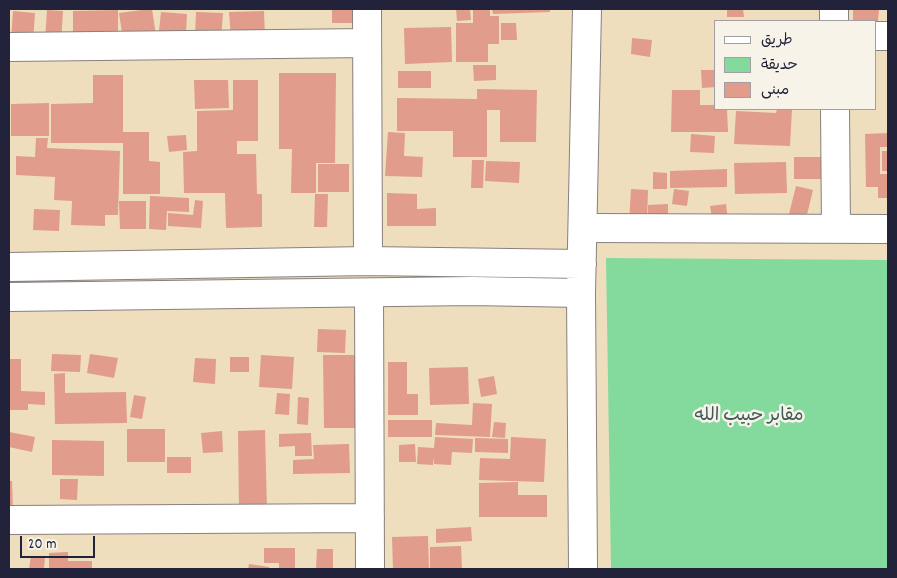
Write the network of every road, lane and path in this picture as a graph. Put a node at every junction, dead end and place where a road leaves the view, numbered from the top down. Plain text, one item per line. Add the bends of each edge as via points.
1 (367, 9) edge
2 (587, 9) edge
3 (367, 43) junction
4 (9, 47) edge
5 (835, 110) edge
6 (583, 228) junction
7 (836, 229) junction
8 (888, 229) edge
9 (368, 261) junction
10 (582, 264) junction
11 (9, 267) edge
12 (369, 292) junction
13 (581, 292) junction
14 (9, 297) edge
15 (370, 518) junction
16 (9, 520) edge
17 (370, 569) edge
18 (583, 569) edge

1 - 3 street
2 - 6 street
3 - 4 street
3 - 9 street
5 - 7 street
6 - 7 street
6 - 10 street
7 - 8 street
9 - 10 street
9 - 11 street
10 - 13 street
12 - 13 street
12 - 14 street
12 - 15 street
13 - 18 street
15 - 16 street
15 - 17 street

